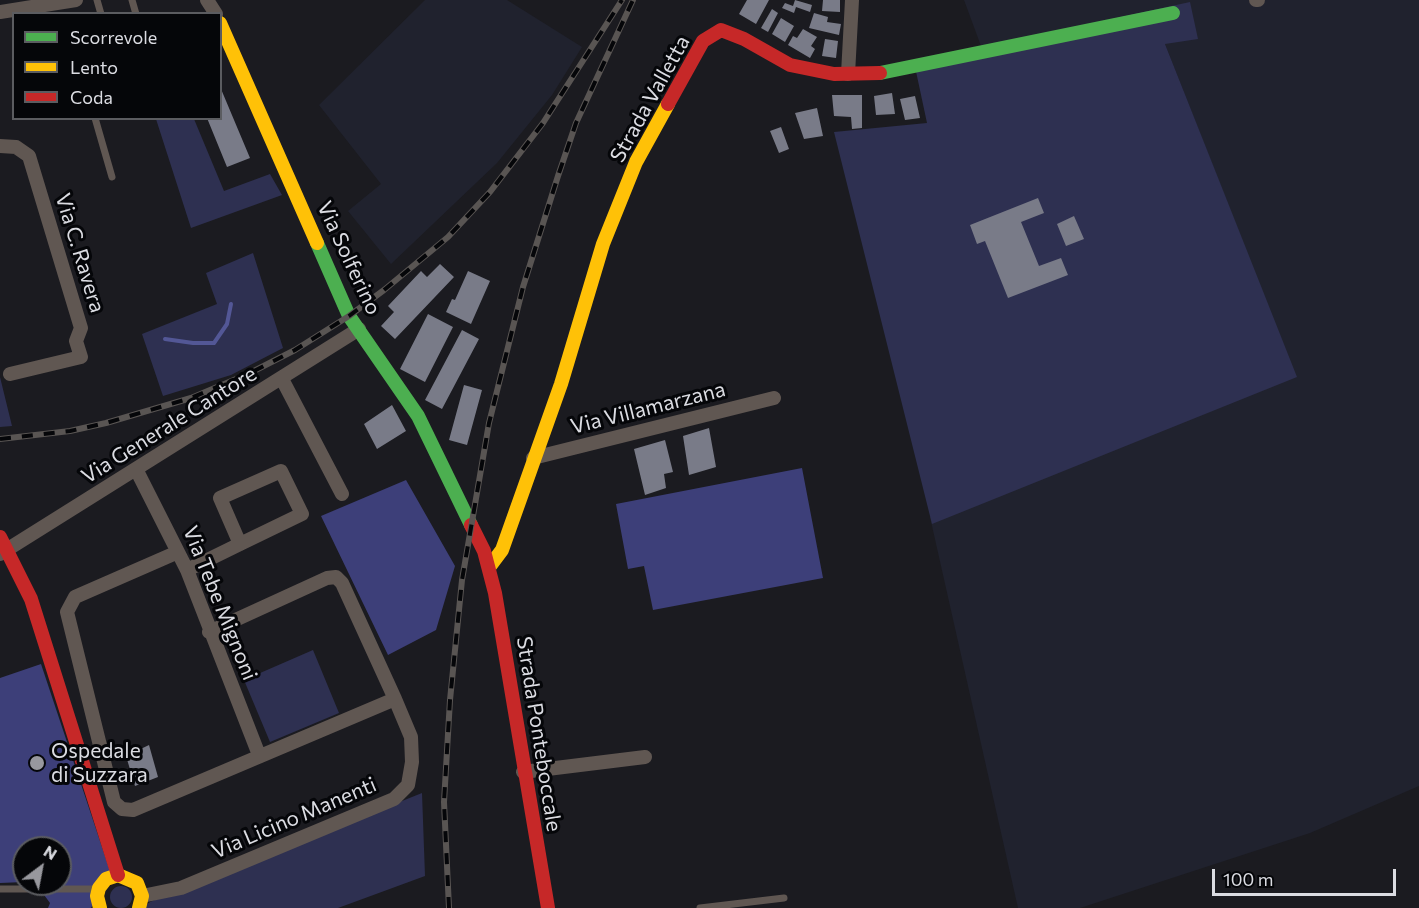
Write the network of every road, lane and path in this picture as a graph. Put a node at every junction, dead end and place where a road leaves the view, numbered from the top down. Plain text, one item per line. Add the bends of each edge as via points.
1 (76, 0) edge
2 (852, 0) edge
3 (0, 12) edge
4 (1173, 14) dead end
5 (222, 31) edge
6 (227, 51) edge
7 (848, 74) junction
8 (96, 120) edge
9 (0, 146) edge
10 (112, 177) dead end
11 (359, 329) junction
12 (10, 374) dead end
13 (282, 379) junction
14 (774, 398) dead end
15 (533, 458) junction
16 (136, 470) junction
17 (342, 494) dead end
18 (0, 538) edge
19 (240, 544) junction
20 (178, 552) junction
21 (0, 554) edge
22 (490, 566) junction
23 (186, 570) junction
24 (209, 632) junction
25 (395, 699) junction
26 (259, 755) junction
27 (645, 757) dead end
28 (524, 772) junction
29 (118, 875) junction
30 (99, 888) junction
31 (0, 890) edge
32 (784, 898) dead end
33 (141, 902) edge
34 (100, 908) edge
35 (548, 908) edge
36 (700, 908) edge

1 - 3 street
2 - 7 street
4 - 7 street, Strada Valletta via 891,73
5 - 6 street, Via Solferino
6 - 11 street, Via Solferino via 349,316
7 - 15 street, Strada Valletta via 834,75 790,65 722,30 703,41 636,162 607,234 561,384
8 - 10 lane
9 - 12 street, Via C. Ravera via 16,147 29,156 81,328 76,341 81,357
11 - 13 street, Via Generale Cantore
11 - 22 street, Via Solferino via 417,416
13 - 16 street, Via Generale Cantore
13 - 17 street
14 - 15 street, Via Villamarzana
15 - 22 street, Strada Valletta via 502,550
16 - 20 street, Via Tebe Mignoni
16 - 21 street, Via Generale Cantore
18 - 29 street via 32,599
19 - 19 street via 302,514 281,471 220,498
19 - 23 street
20 - 23 street, Via Tebe Mignoni
20 - 26 street via 75,597 67,612 114,802 122,809 133,810
22 - 28 street, Strada Ponteboccale
23 - 24 street, Via Tebe Mignoni
24 - 25 street, Via Licino Manenti via 336,577
24 - 26 street, Via Tebe Mignoni
25 - 26 street
25 - 33 street, Via Licino Manenti via 411,737 412,762 408,785 394,799
27 - 28 street
28 - 35 street, Strada Ponteboccale
29 - 30 street via 106,879
29 - 33 street via 137,883
30 - 31 lane
30 - 34 street
32 - 36 lane

